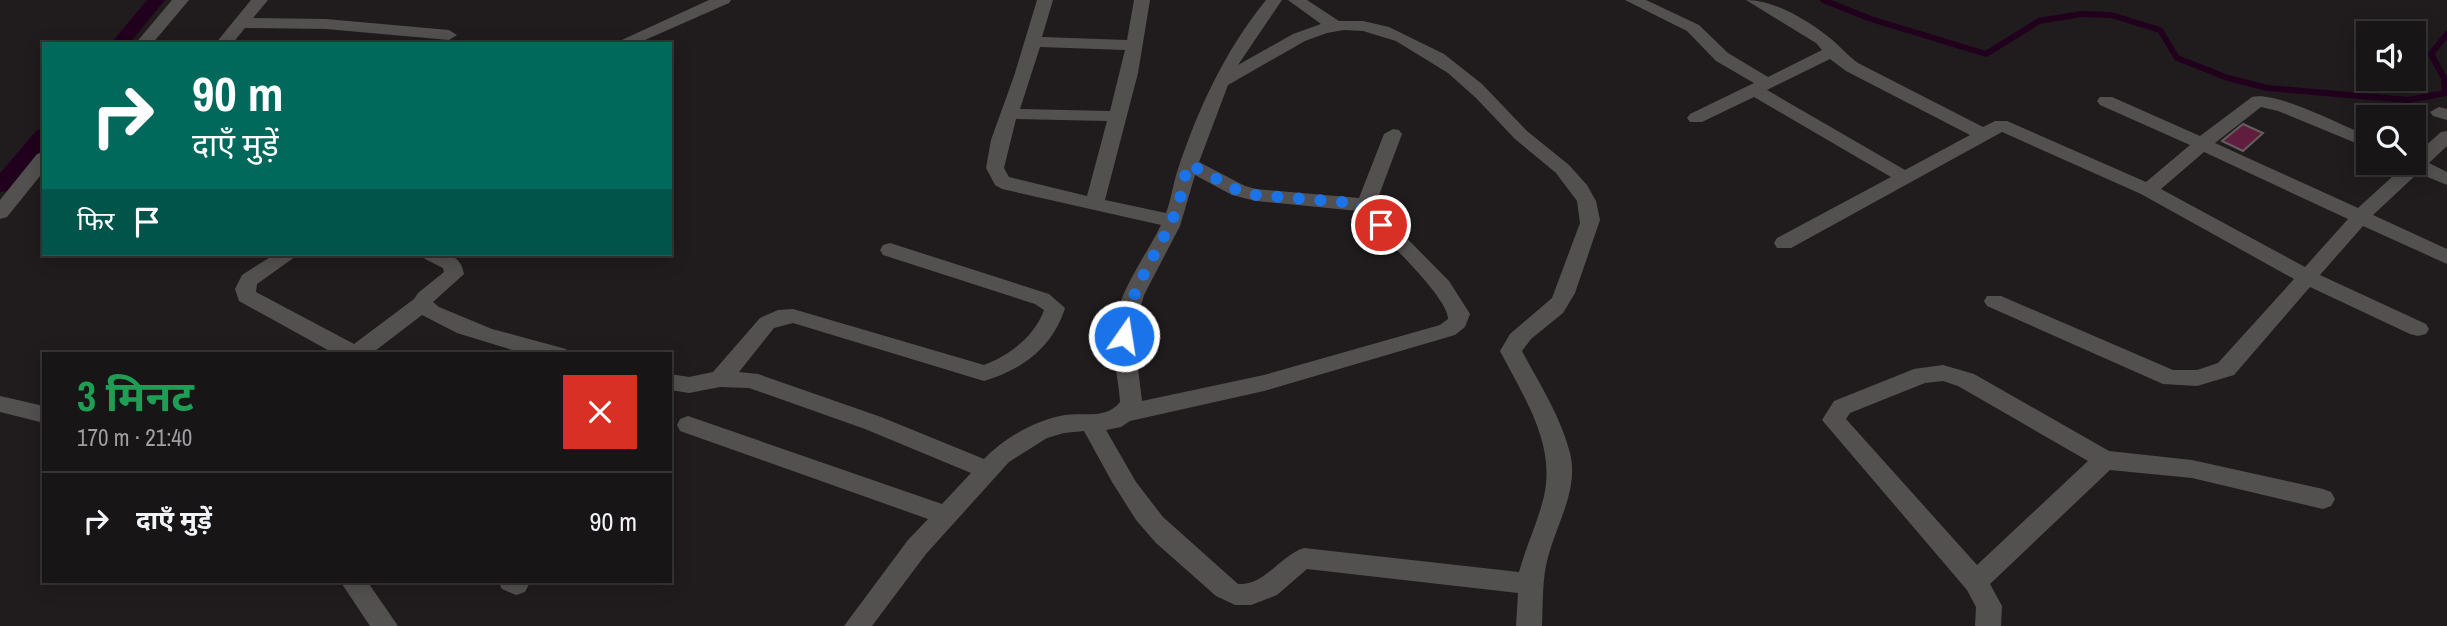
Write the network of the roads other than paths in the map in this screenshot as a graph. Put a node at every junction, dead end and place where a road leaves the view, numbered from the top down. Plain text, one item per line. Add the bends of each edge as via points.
1 (181, 0) edge
2 (260, 0) edge
3 (723, 0) edge
4 (1045, 0) edge
5 (1142, 0) edge
6 (1274, 0) edge
7 (1296, 0) edge
8 (1633, 0) edge
9 (1754, 0) edge
10 (241, 23) junction
11 (1335, 26) junction
12 (449, 36) dead end
13 (145, 42) edge
14 (225, 42) edge
15 (626, 42) edge
16 (1033, 42) junction
17 (1134, 45) junction
18 (1834, 51) junction
19 (1220, 83) junction
20 (1759, 86) junction
21 (2106, 101) dead end
22 (1010, 114) junction
23 (1117, 116) junction
24 (1696, 118) dead end
25 (1393, 134) dead end
26 (1982, 134) junction
27 (2447, 136) edge
28 (2356, 138) edge
29 (2202, 144) junction
30 (2426, 154) edge
31 (42, 160) edge
32 (1189, 164) junction
33 (2426, 169) edge
34 (2404, 175) edge
35 (1904, 177) junction
36 (2447, 178) edge
37 (2148, 190) junction
38 (1094, 204) junction
39 (1365, 207) junction
40 (0, 213) edge
41 (2361, 216) junction
42 (1172, 221) junction
43 (1784, 243) dead end
44 (890, 250) dead end
45 (286, 256) edge
46 (438, 256) edge
47 (2447, 257) edge
48 (2307, 277) junction
49 (1994, 301) dead end
50 (422, 304) junction
51 (2418, 329) dead end
52 (351, 352) edge
53 (358, 352) edge
54 (551, 352) edge
55 (720, 379) junction
56 (672, 382) edge
57 (0, 404) edge
58 (42, 414) edge
59 (1123, 414) junction
60 (1091, 424) junction
61 (688, 425) dead end
62 (2105, 460) junction
63 (988, 470) junction
64 (2323, 499) dead end
65 (946, 515) junction
66 (1976, 582) junction
67 (354, 583) edge
68 (1530, 584) junction
69 (385, 626) edge
70 (858, 626) edge
71 (1528, 626) edge
72 (1989, 626) edge

1 - 13 street
2 - 10 street
3 - 15 street
4 - 16 street
5 - 17 street
6 - 19 street via 1250,28
7 - 11 street
8 - 20 street via 1693,28
9 - 18 street
10 - 12 street via 326,24
10 - 14 street
11 - 19 street via 1303,37
11 - 68 street via 1388,32 1454,69 1569,175 1591,214 1563,298 1545,319 1512,344 1511,351 1559,454 1556,498
16 - 17 street
16 - 22 street
17 - 23 street
18 - 20 street
18 - 26 street via 1852,67
19 - 32 street
20 - 24 street
20 - 35 street
21 - 29 street
22 - 23 street
22 - 38 street via 995,168 1002,181
23 - 38 street
25 - 39 street
26 - 35 street
26 - 37 street via 2007,125
27 - 30 street
28 - 29 street via 2284,107 2258,101
29 - 37 street
29 - 41 street
31 - 40 street
32 - 39 street via 1239,191
32 - 42 street
33 - 36 street
34 - 41 street
35 - 43 street
37 - 48 street
38 - 42 street
39 - 59 street via 1442,286 1459,314 1454,326 1265,383
41 - 47 street
41 - 48 street
42 - 59 street via 1125,322 1123,351 1131,403
44 - 55 street via 1042,299 1055,308 1053,318 1017,356 997,371 984,373 793,316 778,317 759,330
45 - 52 street via 250,280 246,296
46 - 50 street via 446,259 454,274
48 - 49 street via 2227,369 2197,378 2171,378
48 - 51 street
50 - 53 street
50 - 54 street via 427,311 470,329
55 - 56 street via 689,386
55 - 63 street via 750,380 783,391
57 - 58 street
59 - 60 street via 1113,421
60 - 63 street via 1063,424 1039,432
60 - 68 street via 1120,477 1153,523 1226,590 1241,595 1267,589 1293,562 1304,558
61 - 65 street
62 - 64 street via 2192,469
62 - 66 street
62 - 66 street via 1966,380 1943,373 1922,376 1842,407 1833,420
63 - 65 street
65 - 70 street
66 - 72 street via 1989,606
67 - 69 street
68 - 71 street

